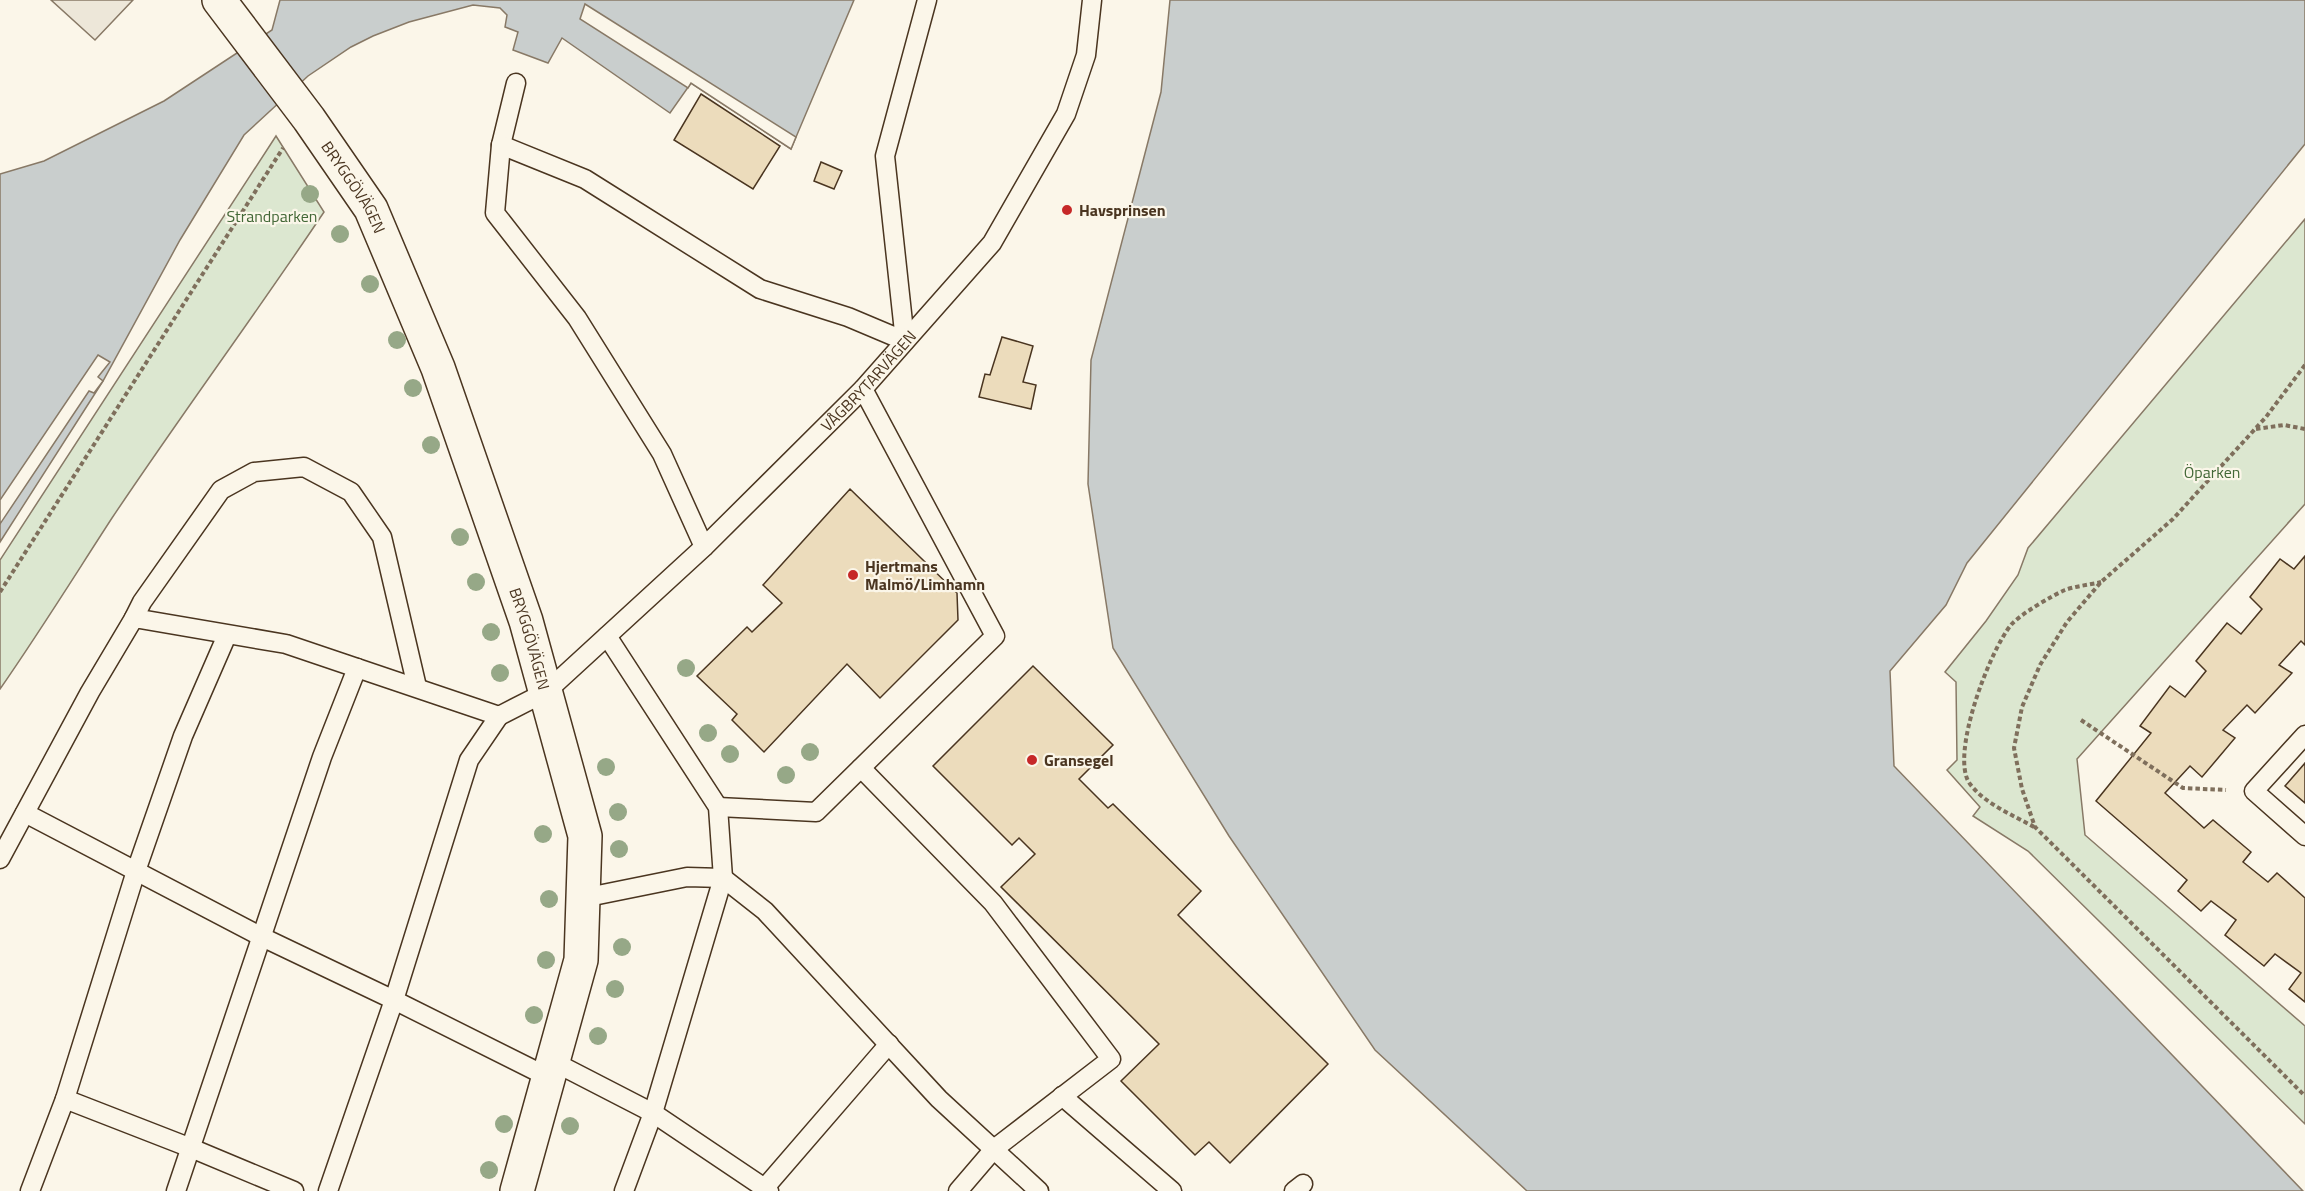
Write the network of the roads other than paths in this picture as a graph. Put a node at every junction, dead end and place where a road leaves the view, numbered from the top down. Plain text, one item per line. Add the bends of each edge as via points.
1 (219, 0) edge
2 (927, 0) edge
3 (1092, 0) edge
4 (516, 83) dead end
5 (501, 145) junction
6 (905, 341) junction
7 (862, 389) junction
8 (704, 547) junction
9 (134, 618) junction
10 (227, 635) junction
11 (607, 636) junction
12 (357, 668) junction
13 (417, 687) junction
14 (546, 692) junction
15 (499, 716) junction
16 (2305, 735) edge
17 (861, 768) junction
18 (718, 807) junction
19 (25, 813) junction
20 (2305, 836) edge
21 (0, 860) edge
22 (136, 871) junction
23 (723, 878) junction
24 (583, 898) junction
25 (262, 937) junction
26 (394, 1000) junction
27 (889, 1044) junction
28 (552, 1070) junction
29 (1062, 1096) junction
30 (65, 1099) junction
31 (653, 1113) junction
32 (191, 1148) junction
33 (994, 1149) junction
34 (765, 1190) edge
35 (30, 1191) edge
36 (176, 1191) edge
37 (294, 1191) edge
38 (327, 1191) edge
39 (517, 1191) edge
40 (624, 1191) edge
41 (958, 1191) edge
42 (1039, 1191) edge
43 (1172, 1191) edge

1 - 14 street, BRYGGÖVÄGEN via 309,118 371,209 438,368
2 - 6 lane via 885,156
3 - 6 lane, VÅGBRYTARVÄGEN via 1086,55 1066,114 992,243
4 - 5 lane
5 - 6 lane via 585,179 760,289 848,317
5 - 8 lane via 495,213 583,327 662,454
6 - 7 lane, VÅGBRYTARVÄGEN
7 - 8 lane, VÅGBRYTARVÄGEN
7 - 17 lane via 995,636
8 - 11 lane, VÅGBRYTARVÄGEN
9 - 10 lane
9 - 13 lane via 221,490 254,472 304,467 351,492 382,537
9 - 19 lane
10 - 12 lane via 286,644
10 - 22 lane via 183,736
11 - 14 lane, VÅGBRYTARVÄGEN
11 - 18 lane
12 - 13 lane
12 - 25 lane via 322,757
13 - 15 lane
14 - 15 lane, VÅGBRYTARVÄGEN
14 - 24 street, BRYGGÖVÄGEN via 585,836
15 - 26 lane via 469,760
16 - 20 lane via 2254,792
17 - 18 lane via 816,812
17 - 29 lane via 993,903 1111,1059
18 - 23 lane
19 - 21 lane
19 - 22 lane
22 - 25 lane
22 - 30 lane
23 - 24 lane via 687,877
23 - 27 lane via 765,911
23 - 31 lane
24 - 28 street, BRYGGÖVÄGEN via 581,960
25 - 26 lane
25 - 32 lane
26 - 28 lane
26 - 38 lane
27 - 33 lane via 939,1099
27 - 34 lane
28 - 31 lane
28 - 39 street, BRYGGÖVÄGEN
29 - 33 lane
29 - 43 lane
30 - 32 lane
30 - 35 lane
31 - 34 lane
31 - 40 lane
32 - 36 lane
32 - 37 lane
33 - 41 lane
33 - 42 lane

